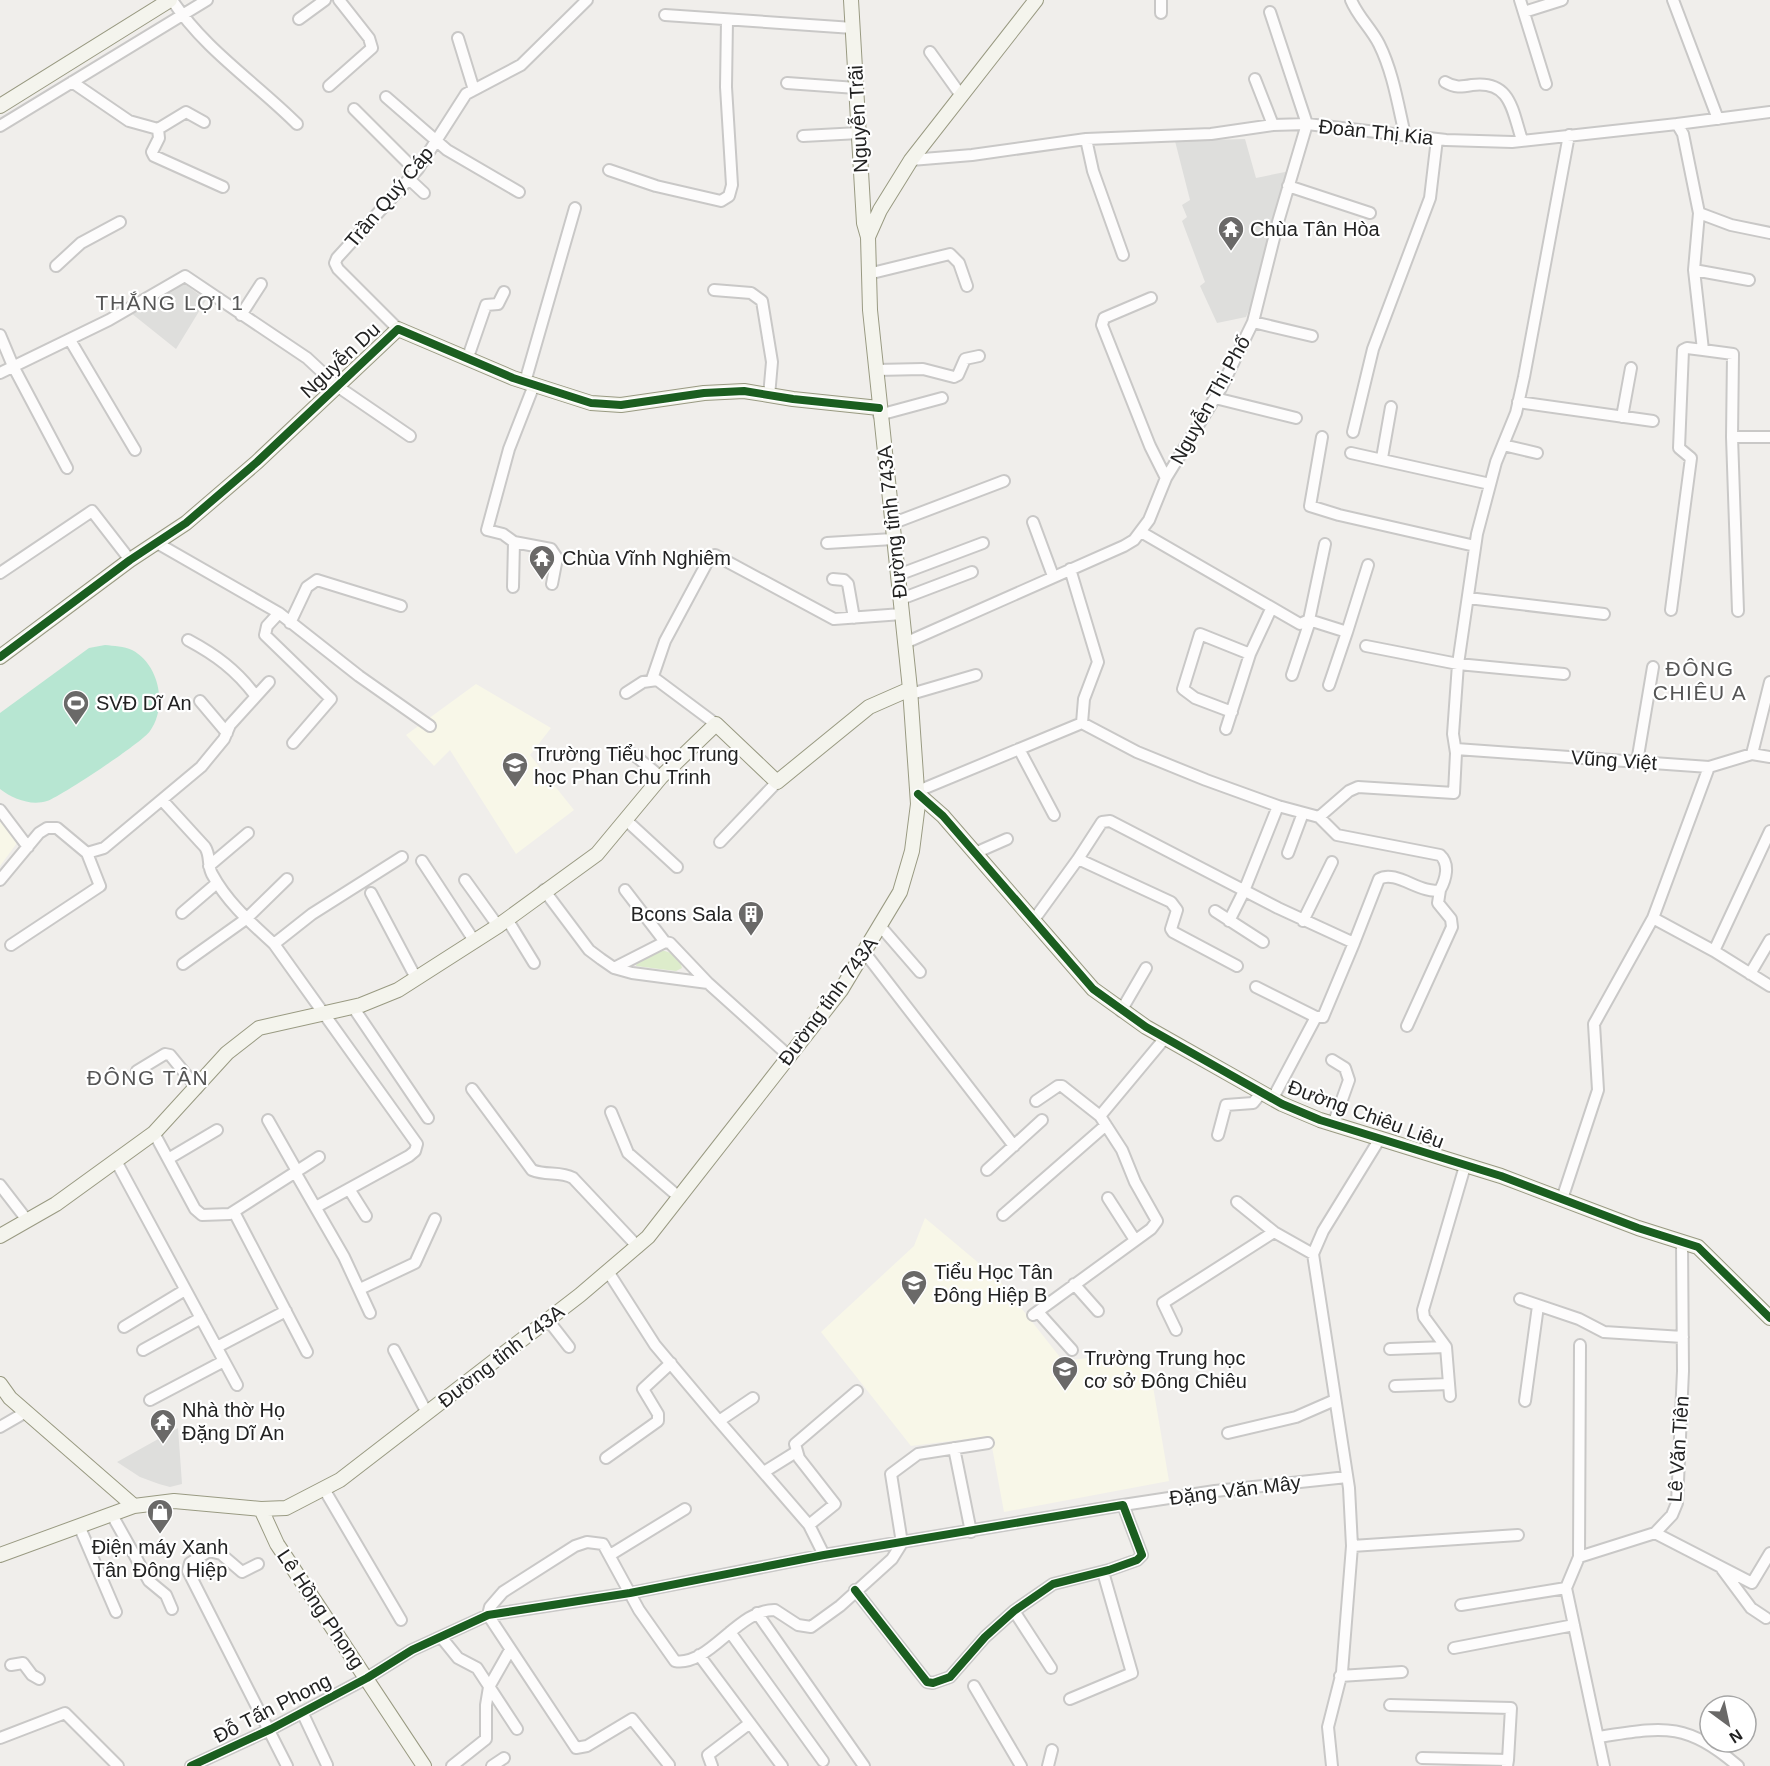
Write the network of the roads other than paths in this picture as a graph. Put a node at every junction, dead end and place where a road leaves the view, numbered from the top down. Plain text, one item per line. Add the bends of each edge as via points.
1 (171, 0) edge
2 (207, 0) edge
3 (325, 0) edge
4 (339, 0) edge
5 (587, 0) edge
6 (850, 0) edge
7 (1036, 0) edge
8 (1161, 0) edge
9 (1351, 0) edge
10 (1520, 0) edge
11 (1562, 0) edge
12 (1673, 0) edge
13 (1270, 12) dead end
14 (1524, 12) junction
15 (1161, 13) dead end
16 (182, 15) junction
17 (666, 15) dead end
18 (299, 19) dead end
19 (728, 20) junction
20 (853, 28) junction
21 (458, 38) dead end
22 (930, 52) dead end
23 (1254, 79) dead end
24 (72, 82) junction
25 (1445, 82) dead end
26 (787, 83) dead end
27 (1546, 84) dead end
28 (329, 86) dead end
29 (855, 88) junction
30 (474, 90) junction
31 (960, 94) junction
32 (386, 96) dead end
33 (0, 106) edge
34 (354, 109) dead end
35 (1770, 112) edge
36 (1718, 119) junction
37 (204, 122) dead end
38 (297, 124) dead end
39 (1307, 124) junction
40 (1677, 124) junction
41 (1273, 125) junction
42 (0, 126) edge
43 (158, 129) junction
44 (858, 132) junction
45 (803, 135) dead end
46 (1406, 135) junction
47 (1569, 135) junction
48 (1086, 139) junction
49 (1437, 139) junction
50 (1522, 140) junction
51 (436, 142) junction
52 (911, 160) junction
53 (609, 170) dead end
54 (412, 175) junction
55 (1288, 186) junction
56 (223, 187) dead end
57 (519, 192) dead end
58 (424, 193) dead end
59 (575, 208) dead end
60 (1370, 213) dead end
61 (1699, 213) junction
62 (120, 222) dead end
63 (1770, 233) edge
64 (868, 237) junction
65 (1123, 255) dead end
66 (56, 266) dead end
67 (1694, 270) junction
68 (868, 274) junction
69 (1749, 280) dead end
70 (261, 284) dead end
71 (967, 286) dead end
72 (714, 290) dead end
73 (504, 292) dead end
74 (1151, 298) dead end
75 (241, 315) junction
76 (1253, 322) junction
77 (398, 329) junction
78 (0, 335) edge
79 (1312, 336) dead end
80 (70, 340) junction
81 (1703, 350) junction
82 (979, 356) dead end
83 (468, 357) junction
84 (13, 366) junction
85 (1631, 368) dead end
86 (876, 370) junction
87 (0, 372) edge
88 (529, 384) junction
89 (337, 386) junction
90 (769, 396) junction
91 (942, 398) dead end
92 (1215, 398) junction
93 (1518, 402) junction
94 (1391, 408) dead end
95 (879, 411) junction
96 (1622, 417) junction
97 (1296, 418) dead end
98 (1653, 421) dead end
99 (1353, 432) dead end
100 (410, 436) dead end
101 (1732, 436) junction
102 (1322, 437) dead end
103 (1770, 437) edge
104 (1503, 445) junction
105 (135, 450) dead end
106 (1351, 453) dead end
107 (1537, 453) dead end
108 (1382, 458) junction
109 (67, 468) dead end
110 (1166, 478) junction
111 (1004, 481) dead end
112 (1490, 484) junction
113 (1033, 522) dead end
114 (891, 524) junction
115 (1141, 532) junction
116 (893, 538) junction
117 (514, 542) junction
118 (157, 543) junction
119 (827, 543) dead end
120 (982, 543) dead end
121 (1325, 544) dead end
122 (1475, 546) junction
123 (130, 560) junction
124 (1368, 565) dead end
125 (1070, 569) junction
126 (972, 572) dead end
127 (0, 573) edge
128 (898, 575) junction
129 (1053, 576) junction
130 (833, 579) dead end
131 (552, 584) dead end
132 (513, 587) dead end
133 (1468, 598) junction
134 (900, 599) junction
135 (401, 606) dead end
136 (1271, 609) junction
137 (1671, 609) dead end
138 (1738, 611) dead end
139 (279, 613) junction
140 (902, 614) junction
141 (1604, 614) dead end
142 (854, 618) junction
143 (1310, 621) junction
144 (290, 623) junction
145 (1347, 632) junction
146 (188, 640) dead end
147 (905, 643) junction
148 (1366, 646) dead end
149 (1250, 654) junction
150 (0, 657) edge
151 (1458, 664) junction
152 (1653, 667) dead end
153 (1564, 674) dead end
154 (976, 675) dead end
155 (1292, 675) dead end
156 (652, 679) junction
157 (269, 682) dead end
158 (1770, 682) edge
159 (1329, 686) dead end
160 (911, 691) junction
161 (626, 693) dead end
162 (255, 695) junction
163 (200, 700) dead end
164 (1232, 712) junction
165 (1082, 723) junction
166 (716, 724) junction
167 (430, 726) dead end
168 (1226, 729) dead end
169 (227, 733) junction
170 (293, 743) dead end
171 (1019, 749) junction
172 (1456, 749) junction
173 (633, 754) dead end
174 (1752, 754) junction
175 (1770, 757) edge
176 (1637, 762) junction
177 (1709, 767) junction
178 (661, 777) junction
179 (777, 782) junction
180 (918, 792) junction
181 (162, 800) junction
182 (1278, 806) junction
183 (0, 810) edge
184 (1303, 813) junction
185 (1054, 815) dead end
186 (1319, 817) junction
187 (626, 820) junction
188 (1770, 831) edge
189 (248, 833) dead end
190 (1007, 839) dead end
191 (720, 842) dead end
192 (27, 847) junction
193 (87, 853) junction
194 (975, 853) junction
195 (1288, 853) dead end
196 (402, 857) dead end
197 (1078, 859) junction
198 (422, 861) dead end
199 (1332, 862) dead end
200 (209, 866) junction
201 (677, 867) dead end
202 (287, 879) dead end
203 (0, 880) edge
204 (465, 880) dead end
205 (217, 883) junction
206 (544, 890) junction
207 (1440, 890) junction
208 (626, 891) dead end
209 (1244, 891) junction
210 (371, 893) dead end
211 (1215, 911) dead end
212 (182, 913) dead end
213 (1653, 918) junction
214 (246, 919) junction
215 (1032, 921) junction
216 (1229, 921) junction
217 (1304, 921) junction
218 (503, 922) junction
219 (881, 927) junction
220 (1770, 940) edge
221 (475, 942) junction
222 (664, 942) junction
223 (1263, 942) dead end
224 (1354, 943) junction
225 (274, 944) junction
226 (11, 945) dead end
227 (1714, 951) junction
228 (865, 954) junction
229 (534, 963) dead end
230 (183, 964) dead end
231 (1237, 966) dead end
232 (614, 968) junction
233 (1146, 968) dead end
234 (920, 972) dead end
235 (1750, 974) junction
236 (416, 978) junction
237 (708, 983) junction
238 (1256, 987) dead end
239 (1770, 987) edge
240 (353, 1007) junction
241 (1120, 1011) junction
242 (322, 1014) junction
243 (1316, 1017) junction
244 (1407, 1026) dead end
245 (1166, 1038) junction
246 (789, 1056) junction
247 (1332, 1060) dead end
248 (137, 1071) dead end
249 (197, 1088) junction
250 (472, 1089) dead end
251 (1267, 1095) junction
252 (1036, 1101) dead end
253 (610, 1112) dead end
254 (428, 1118) dead end
255 (268, 1120) dead end
256 (1042, 1120) dead end
257 (1103, 1120) junction
258 (1333, 1125) junction
259 (217, 1130) dead end
260 (154, 1133) junction
261 (1218, 1135) dead end
262 (1379, 1140) junction
263 (1014, 1146) junction
264 (319, 1157) dead end
265 (168, 1159) junction
266 (116, 1161) junction
267 (1465, 1166) junction
268 (987, 1170) dead end
269 (296, 1171) junction
270 (0, 1185) edge
271 (349, 1189) junction
272 (680, 1198) junction
273 (1108, 1198) dead end
274 (1563, 1200) junction
275 (1237, 1202) dead end
276 (316, 1207) junction
277 (234, 1212) junction
278 (1003, 1215) dead end
279 (366, 1216) dead end
280 (435, 1219) dead end
281 (27, 1220) junction
282 (1274, 1232) junction
283 (0, 1236) edge
284 (1135, 1240) junction
285 (1682, 1242) junction
286 (638, 1247) junction
287 (1313, 1254) junction
288 (609, 1273) junction
289 (1074, 1284) junction
290 (360, 1289) junction
291 (185, 1290) junction
292 (1520, 1299) dead end
293 (1538, 1306) junction
294 (286, 1311) junction
295 (1098, 1311) dead end
296 (370, 1313) dead end
297 (1770, 1317) edge
298 (201, 1318) junction
299 (548, 1320) junction
300 (124, 1327) dead end
301 (1176, 1330) dead end
302 (1683, 1337) junction
303 (1580, 1345) dead end
304 (217, 1347) junction
305 (569, 1347) dead end
306 (1446, 1347) junction
307 (1390, 1349) dead end
308 (143, 1350) dead end
309 (394, 1350) dead end
310 (1072, 1350) dead end
311 (307, 1352) dead end
312 (224, 1361) junction
313 (671, 1363) junction
314 (0, 1384) edge
315 (1449, 1384) junction
316 (237, 1385) dead end
317 (1395, 1386) dead end
318 (857, 1391) dead end
319 (1450, 1396) dead end
320 (753, 1398) dead end
321 (150, 1400) dead end
322 (1335, 1400) junction
323 (1525, 1401) dead end
324 (26, 1412) junction
325 (427, 1413) junction
326 (719, 1422) junction
327 (0, 1427) edge
328 (1228, 1433) dead end
329 (988, 1443) dead end
330 (954, 1448) junction
331 (796, 1452) junction
332 (606, 1458) dead end
333 (764, 1472) junction
334 (1347, 1477) junction
335 (324, 1489) junction
336 (1123, 1505) junction
337 (134, 1506) junction
338 (261, 1509) junction
339 (685, 1509) dead end
340 (112, 1515) junction
341 (809, 1525) junction
342 (80, 1528) junction
343 (971, 1532) junction
344 (1655, 1533) junction
345 (1518, 1535) dead end
346 (902, 1543) junction
347 (1352, 1546) junction
348 (1770, 1553) edge
349 (0, 1555) edge
350 (610, 1555) junction
351 (824, 1555) junction
352 (1579, 1557) junction
353 (258, 1564) dead end
354 (1721, 1568) junction
355 (1103, 1572) junction
356 (1566, 1588) junction
357 (855, 1590) junction
358 (630, 1593) junction
359 (1461, 1605) dead end
360 (172, 1609) dead end
361 (1014, 1611) junction
362 (116, 1612) dead end
363 (757, 1613) junction
364 (488, 1615) junction
365 (1766, 1618) dead end
366 (401, 1620) dead end
367 (1574, 1624) junction
368 (730, 1632) junction
369 (441, 1637) junction
370 (1454, 1648) dead end
371 (510, 1650) junction
372 (699, 1655) junction
373 (11, 1665) dead end
374 (1051, 1668) dead end
375 (1402, 1672) dead end
376 (1340, 1676) junction
377 (367, 1678) junction
378 (39, 1679) dead end
379 (974, 1686) dead end
380 (489, 1687) junction
381 (1070, 1699) dead end
382 (1390, 1704) dead end
383 (302, 1713) junction
384 (750, 1723) junction
385 (517, 1729) dead end
386 (267, 1731) junction
387 (1598, 1737) junction
388 (0, 1738) edge
389 (1052, 1750) dead end
390 (504, 1758) dead end
391 (1422, 1758) dead end
392 (823, 1761) dead end
393 (1508, 1763) edge
394 (459, 1764) edge
395 (327, 1765) edge
396 (669, 1765) edge
397 (118, 1766) edge
398 (191, 1766) edge
399 (286, 1766) edge
400 (424, 1766) edge
401 (492, 1766) edge
402 (712, 1766) edge
403 (782, 1766) edge
404 (864, 1766) edge
405 (1021, 1766) edge
406 (1048, 1766) edge
407 (1332, 1766) edge
408 (1604, 1766) edge
409 (1738, 1766) edge

1 - 16 street
1 - 33 street
2 - 16 street
3 - 18 street
4 - 28 street via 369,38 372,48
5 - 30 street, Trần Quý Cáp via 521,65
6 - 20 street, Nguyễn Trãi
7 - 31 street, Đường tỉnh 743A
8 - 15 street
9 - 46 street via 1388,65
10 - 14 street
11 - 14 street
12 - 36 street
13 - 39 street
14 - 27 street
16 - 24 street
16 - 38 street
17 - 19 street
19 - 20 street
19 - 53 street via 726,87 732,185 729,196 721,201
20 - 29 street, Nguyễn Trãi
21 - 30 street
22 - 31 street
23 - 41 street
24 - 42 street
24 - 43 street via 129,121
25 - 50 street via 1454,87 1489,83 1503,91
26 - 29 street
29 - 44 street, Nguyễn Trãi
30 - 51 street, Trần Quý Cáp via 460,100
31 - 52 street, Đường tỉnh 743A
32 - 51 street
34 - 54 street
35 - 36 street, Đoàn Thị Kia
36 - 40 street, Đoàn Thị Kia
37 - 43 street via 186,112
39 - 41 street, Đoàn Thị Kia
39 - 46 street, Đoàn Thị Kia
39 - 55 street, Nguyễn Thị Phố
40 - 47 street, Đoàn Thị Kia
40 - 61 street via 1683,134
41 - 48 street, Đoàn Thị Kia via 1211,134
43 - 56 street via 154,156
44 - 45 street
44 - 64 street, Nguyễn Trãi
46 - 49 street, Đoàn Thị Kia
47 - 50 street, Đoàn Thị Kia
47 - 93 street
48 - 52 street, Đoàn Thị Kia
48 - 65 street via 1093,171
49 - 50 street, Đoàn Thị Kia
49 - 99 street via 1430,198 1373,349
51 - 54 street, Trần Quý Cáp
51 - 57 street
52 - 64 street, Đường tỉnh 743A
54 - 58 street
54 - 77 street, Trần Quý Cáp via 335,263
55 - 60 street
55 - 76 street, Nguyễn Thị Phố
59 - 88 street
61 - 63 street
61 - 67 street
62 - 66 street via 81,243
64 - 68 street, Đường tỉnh 743A
67 - 69 street
67 - 81 street
68 - 71 street via 950,254 959,263
68 - 86 street, Đường tỉnh 743A
70 - 75 street
72 - 90 street via 751,293 762,301 772,362
73 - 83 street via 498,304 486,305
74 - 110 street via 1112,313 1102,325
75 - 80 street via 185,276
75 - 89 street via 307,358
76 - 79 street
76 - 92 street, Nguyễn Thị Phố
77 - 83 street, Nguyễn Du
77 - 89 street, Nguyễn Du
78 - 84 street
80 - 84 street
80 - 105 street
81 - 101 street via 1733,354
81 - 137 street via 1683,350 1679,448 1691,458
82 - 86 street via 965,359 954,377 923,369
83 - 88 street, Nguyễn Du
84 - 87 street
84 - 109 street
85 - 96 street
86 - 95 street, Đường tỉnh 743A
88 - 90 street, Nguyễn Du via 591,403 621,405 721,392
88 - 117 street via 487,530
89 - 100 street
89 - 118 street, Nguyễn Du via 256,462
90 - 95 street, Nguyễn Du
91 - 95 street, Nguyễn Du
92 - 97 street
92 - 110 street, Nguyễn Thị Phố
93 - 96 street
93 - 104 street
94 - 108 street
95 - 114 street, Đường tỉnh 743A
96 - 98 street
101 - 103 street
101 - 138 street
102 - 122 street via 1311,506
104 - 107 street
104 - 112 street
106 - 108 street
108 - 112 street
110 - 115 street, Nguyễn Thị Phố
111 - 114 street
112 - 122 street
113 - 129 street
114 - 116 street, Đường tỉnh 743A
115 - 125 street via 1124,546
115 - 136 street
116 - 119 street
116 - 128 street, Đường tỉnh 743A
117 - 131 street via 552,549 557,558
117 - 132 street
118 - 123 street, Nguyễn Du
118 - 139 street
120 - 128 street
121 - 143 street
122 - 133 street
123 - 127 street via 92,512
123 - 150 street, Nguyễn Du
124 - 145 street
125 - 129 street
125 - 165 street via 1098,662 1084,699
126 - 134 street
128 - 134 street, Đường tỉnh 743A
129 - 147 street
130 - 142 street via 848,584
133 - 141 street
133 - 151 street
134 - 140 street, Đường tỉnh 743A
135 - 144 street via 317,580 307,587
136 - 143 street via 1300,624
136 - 149 street
139 - 144 street
139 - 170 street via 267,626 265,635 330,699
140 - 142 street
140 - 147 street, Đường tỉnh 743A
142 - 156 street via 834,619 715,555 709,559 665,641
143 - 145 street
143 - 155 street
144 - 167 street
145 - 159 street
146 - 162 street via 223,660
147 - 160 street, Đường tỉnh 743A
148 - 151 street
149 - 164 street
149 - 164 street via 1200,634 1183,685 1196,698
151 - 153 street
151 - 172 street via 1452,734
152 - 176 street
154 - 160 street
156 - 161 street
156 - 166 street
157 - 162 street
158 - 174 street
160 - 179 street via 869,707
160 - 180 street, Đường tỉnh 743A
162 - 169 street
163 - 169 street
164 - 168 street
165 - 171 street
165 - 182 street via 1137,752
166 - 178 street
166 - 179 street
169 - 181 street via 201,767
171 - 180 street
171 - 185 street
172 - 176 street, Vũng Việt
172 - 186 street via 1454,793 1358,787
173 - 178 street
174 - 175 street, Vũng Việt
174 - 177 street, Vũng Việt
176 - 177 street, Vũng Việt
177 - 213 street
178 - 187 street
179 - 191 street
180 - 194 street, Đường Chiêu Liêu
180 - 219 street, Đường tỉnh 743A via 912,851 893,906
181 - 193 street via 105,848
181 - 200 street via 208,851
182 - 184 street
182 - 209 street
183 - 192 street
184 - 186 street
184 - 195 street
186 - 207 street via 1344,837 1440,855 1446,863
187 - 201 street
187 - 206 street via 597,854
188 - 227 street
189 - 200 street
190 - 194 street
192 - 193 street via 39,833 57,828
192 - 203 street
193 - 226 street via 100,886
194 - 215 street, Đường Chiêu Liêu
196 - 225 street via 312,914
197 - 209 street via 1100,825 1110,821
197 - 215 street
197 - 231 street via 1171,902 1177,910 1173,932
198 - 221 street
199 - 217 street
200 - 205 street
202 - 214 street
204 - 218 street
205 - 212 street
205 - 214 street
206 - 218 street
206 - 232 street via 589,950
207 - 224 street via 1431,891 1383,876 1377,882
207 - 244 street via 1438,903 1451,919 1452,927
208 - 222 street
209 - 216 street
209 - 217 street
210 - 236 street
211 - 216 street
213 - 227 street
213 - 274 street via 1594,1024 1598,1090
214 - 225 street
214 - 230 street
215 - 241 street, Đường Chiêu Liêu via 1093,989
216 - 223 street
217 - 224 street
218 - 221 street
218 - 229 street
219 - 228 street, Đường tỉnh 743A
219 - 234 street
220 - 235 street
221 - 236 street
222 - 232 street
222 - 237 street via 670,943
224 - 243 street via 1325,1015
225 - 242 street
227 - 235 street
228 - 246 street, Đường tỉnh 743A
228 - 263 street
232 - 237 street
233 - 241 street
235 - 239 street
236 - 240 street via 398,990
237 - 246 street
238 - 243 street
240 - 242 street
240 - 254 street
241 - 245 street, Đường Chiêu Liêu
242 - 249 street via 259,1028 227,1053
242 - 271 street via 417,1144 409,1156
243 - 251 street
245 - 251 street, Đường Chiêu Liêu
245 - 257 street
246 - 272 street, Đường tỉnh 743A
247 - 258 street via 1345,1068 1349,1080
248 - 249 street via 165,1054 170,1055
249 - 260 street
250 - 286 street via 532,1170 543,1175 564,1173 573,1178
251 - 258 street, Đường Chiêu Liêu
251 - 261 street via 1253,1103 1226,1105
252 - 257 street via 1062,1086
253 - 272 street via 628,1153
255 - 269 street
256 - 263 street
257 - 278 street
257 - 284 street via 1156,1221
258 - 262 street, Đường Chiêu Liêu
259 - 265 street
260 - 265 street
260 - 266 street
262 - 267 street, Đường Chiêu Liêu
262 - 287 street
263 - 268 street
264 - 269 street
265 - 277 street via 202,1215
266 - 281 street
266 - 291 street
267 - 274 street, Đường Chiêu Liêu
267 - 306 street via 1423,1310
269 - 276 street
269 - 277 street
270 - 281 street
271 - 276 street
271 - 279 street
272 - 286 street, Đường tỉnh 743A
273 - 284 street
274 - 285 street, Đường Chiêu Liêu
275 - 282 street
276 - 290 street
277 - 294 street
280 - 290 street via 415,1263
281 - 283 street
282 - 287 street
282 - 301 street via 1163,1303
284 - 289 street
285 - 297 street, Đường Chiêu Liêu via 1698,1247
285 - 302 street, Lê Văn Tiên
286 - 288 street, Đường tỉnh 743A
287 - 322 street
288 - 299 street, Đường tỉnh 743A
288 - 313 street
289 - 295 street
289 - 310 street via 1036,1314
290 - 296 street
291 - 298 street
291 - 300 street
292 - 293 street
293 - 302 street via 1604,1332
293 - 323 street
294 - 304 street
294 - 311 street
298 - 304 street
298 - 308 street
299 - 305 street
299 - 325 street, Đường tỉnh 743A
302 - 344 street, Lê Văn Tiên via 1677,1503 1672,1515
303 - 352 street
304 - 312 street
306 - 307 street
306 - 315 street
309 - 325 street
312 - 316 street
312 - 321 street
313 - 326 street
313 - 332 street via 643,1389 658,1421
314 - 324 street
315 - 317 street
315 - 319 street
318 - 331 street via 798,1440
320 - 326 street
322 - 328 street via 1296,1417
322 - 334 street
324 - 327 street
324 - 337 street
325 - 335 street, Đường tỉnh 743A
326 - 333 street
329 - 330 street
330 - 343 street
330 - 346 street via 918,1454 891,1474
331 - 333 street
331 - 341 street via 835,1504
333 - 341 street
334 - 336 street, Đặng Văn Mây
334 - 347 street
335 - 338 street, Đường tỉnh 743A via 286,1508
335 - 366 street
336 - 343 street, Đặng Văn Mây
336 - 355 street via 1142,1555
337 - 338 street, Đường tỉnh 743A via 174,1501
337 - 340 street, Đường tỉnh 743A
338 - 377 street, Lê Hồng Phong via 277,1544
339 - 350 street
340 - 342 street, Đường tỉnh 743A
340 - 360 street via 149,1581 166,1595
341 - 351 street
342 - 349 street, Đường tỉnh 743A
342 - 362 street
343 - 346 street, Đặng Văn Mây
344 - 352 street
344 - 354 street
345 - 347 street
346 - 351 street, Đặng Văn Mây
346 - 357 street via 892,1559
347 - 376 street
348 - 354 street via 1752,1583
350 - 358 street
350 - 364 street via 603,1544 587,1542 512,1586 494,1601
351 - 358 street, Đặng Văn Mây
352 - 356 street
353 - 386 street via 242,1572 221,1554 208,1551 190,1563 188,1571
354 - 365 street via 1751,1608
355 - 361 street via 1053,1584
355 - 381 street via 1132,1673
356 - 359 street
356 - 367 street
357 - 361 street via 927,1682 933,1683 953,1674 985,1636
357 - 363 street via 811,1627 798,1625 775,1610
358 - 364 street, Đặng Văn Mây
358 - 372 street via 675,1661 691,1661
361 - 374 street
363 - 368 street
363 - 404 street
364 - 369 street
364 - 371 street
367 - 370 street
367 - 387 street
368 - 372 street
368 - 392 street
369 - 377 street
369 - 380 street via 459,1658 477,1668
371 - 380 street
371 - 396 street via 576,1748 587,1746 632,1719
372 - 384 street
373 - 378 street via 23,1663
375 - 376 street
376 - 407 street via 1328,1727
377 - 383 street, Đỗ Tấn Phong
377 - 400 street, Lê Hồng Phong
379 - 405 street
380 - 385 street
380 - 394 street via 485,1717 488,1734
382 - 393 street via 1511,1708
383 - 386 street, Đỗ Tấn Phong
383 - 395 street
384 - 402 street via 708,1755
384 - 403 street
386 - 398 street, Đỗ Tấn Phong
386 - 399 street
387 - 408 street
387 - 409 street via 1667,1729 1711,1744
388 - 397 street via 65,1713
389 - 406 street
390 - 401 street
391 - 393 street

